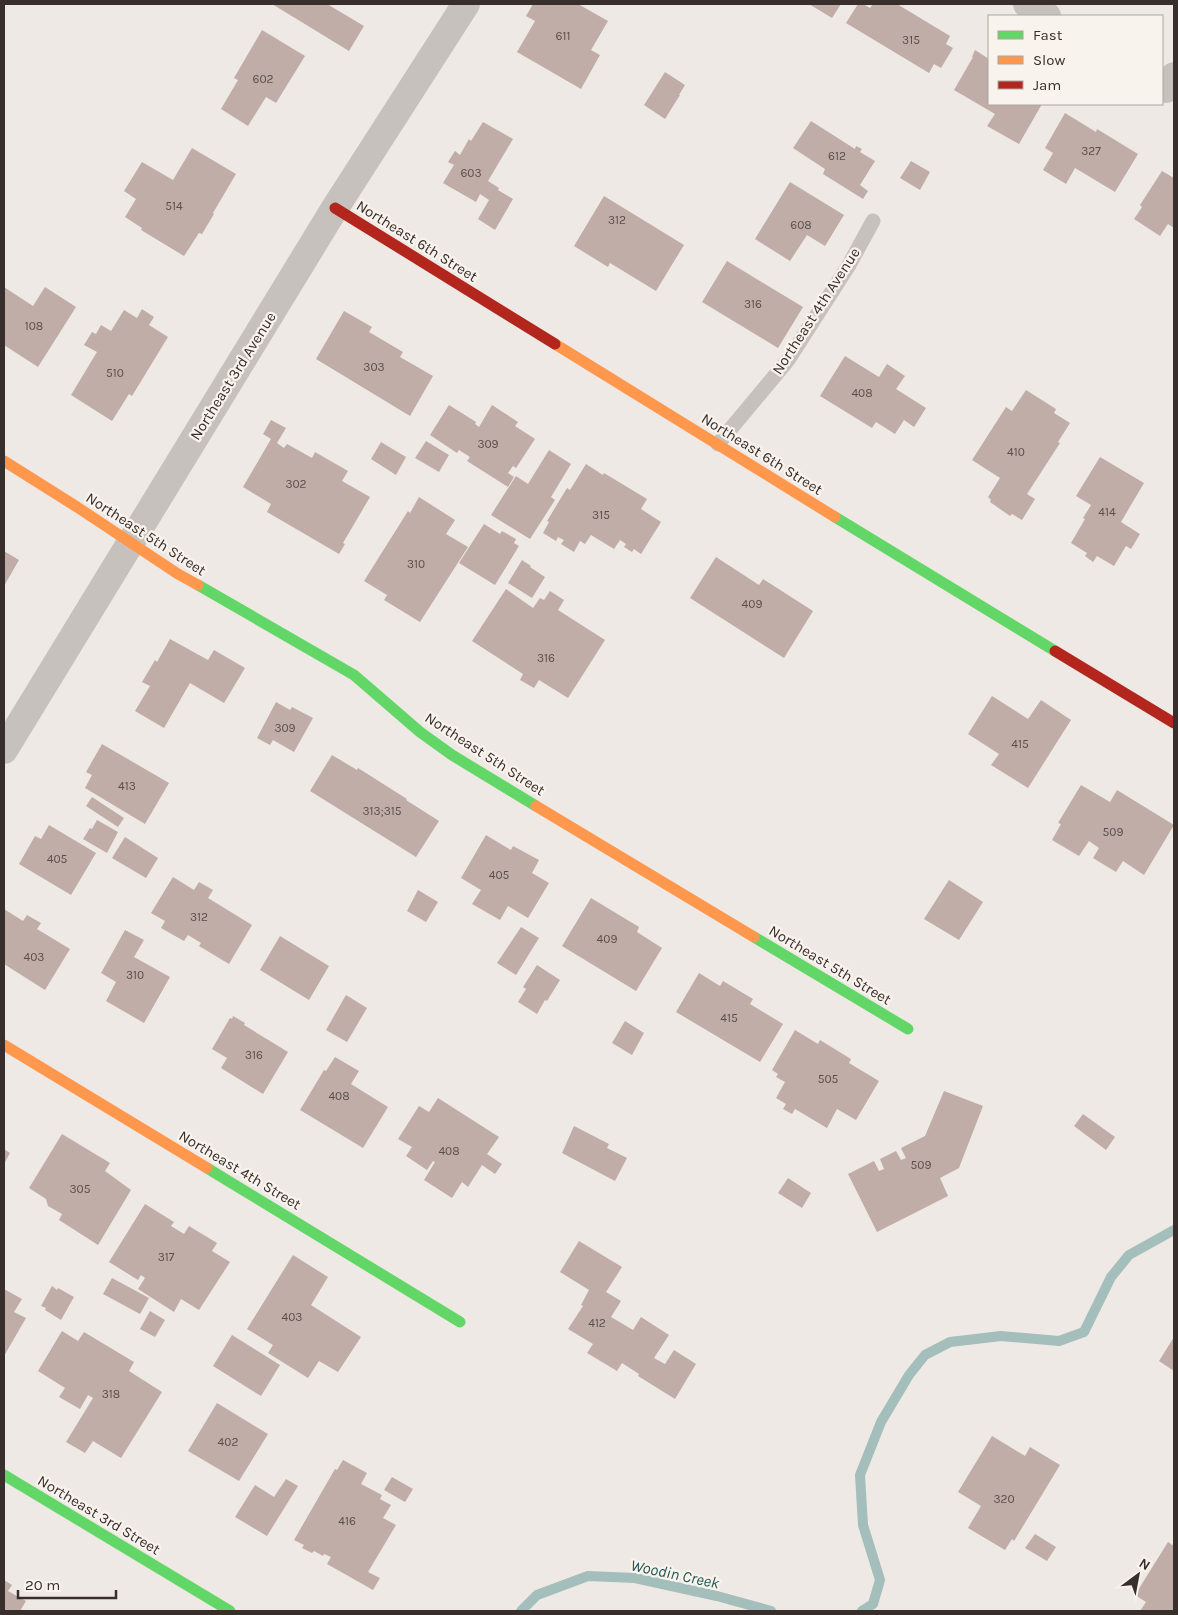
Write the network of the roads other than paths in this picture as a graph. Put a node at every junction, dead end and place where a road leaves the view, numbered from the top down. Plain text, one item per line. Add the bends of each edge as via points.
1 (466, 4) edge
2 (1027, 4) edge
3 (1045, 15) edge
4 (335, 208) junction
5 (873, 221) dead end
6 (718, 444) junction
7 (4, 461) edge
8 (130, 543) junction
9 (1174, 723) edge
10 (4, 750) edge
11 (908, 1029) dead end
12 (4, 1045) edge
13 (460, 1322) dead end
14 (4, 1475) edge
15 (230, 1611) edge

1 - 4 street, Northeast 3rd Avenue
2 - 3 street
4 - 6 street, Northeast 6th Street
4 - 8 street, Northeast 3rd Avenue
5 - 6 lane, Northeast 4th Avenue via 788,360
6 - 9 street, Northeast 6th Street
7 - 8 street, Northeast 5th Street
8 - 10 street, Northeast 3rd Avenue
8 - 11 street, Northeast 5th Street via 178,574 354,674 420,732 452,755
12 - 13 street, Northeast 4th Street
14 - 15 street, Northeast 3rd Street

